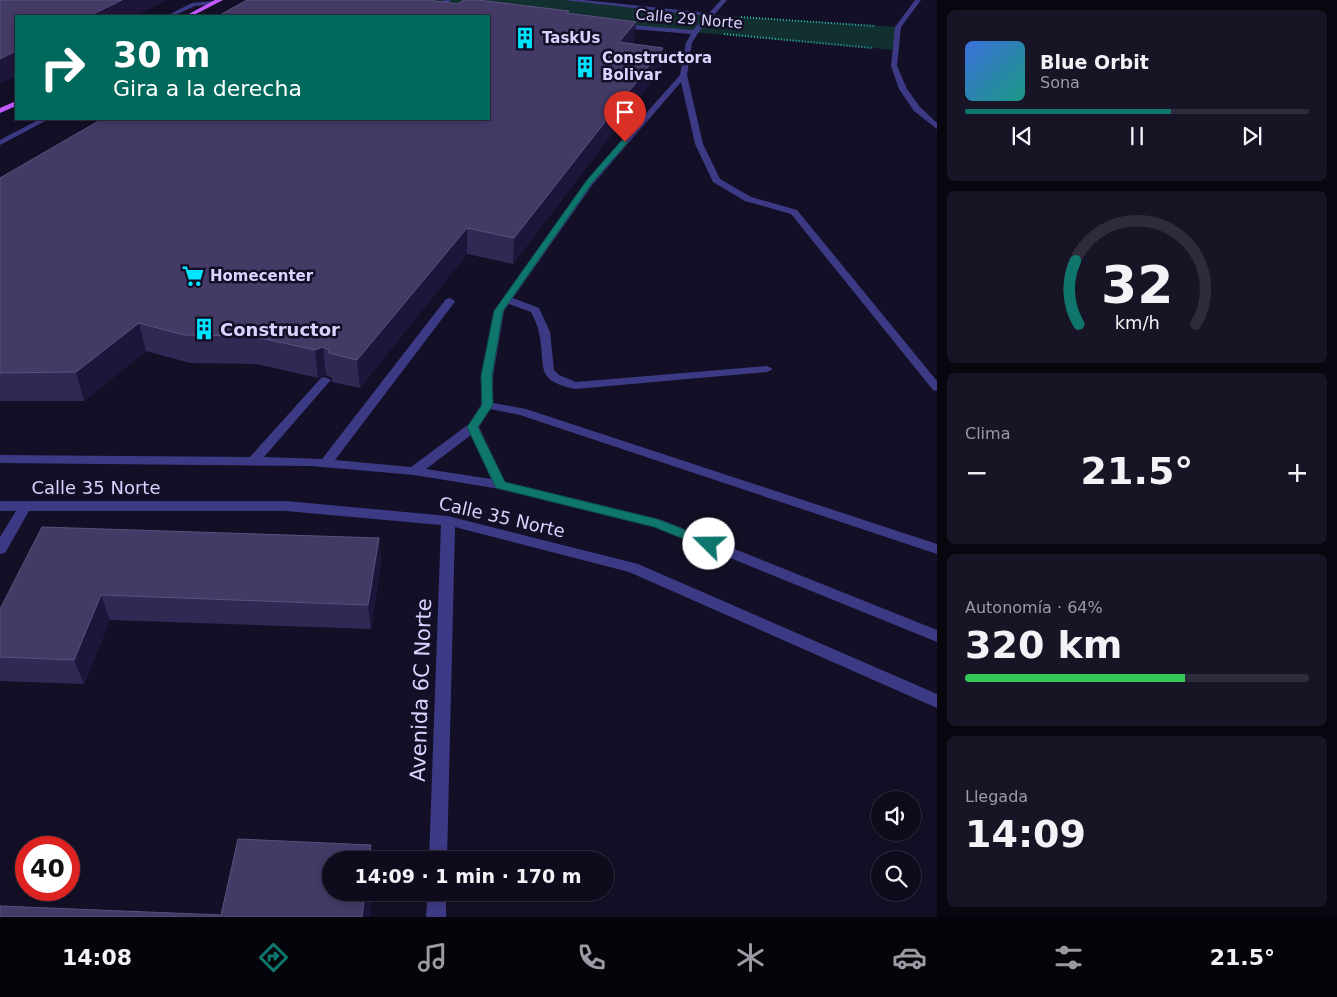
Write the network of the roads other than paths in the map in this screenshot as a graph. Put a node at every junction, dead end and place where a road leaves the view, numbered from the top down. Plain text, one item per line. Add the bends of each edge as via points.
1 (448, 0) edge
2 (566, 0) edge
3 (724, 0) edge
4 (918, 0) edge
5 (217, 1) edge
6 (425, 10) edge
7 (434, 11) junction
8 (444, 12) edge
9 (171, 15) edge
10 (190, 15) edge
11 (712, 15) junction
12 (608, 25) edge
13 (695, 32) junction
14 (683, 75) junction
15 (15, 104) edge
16 (0, 111) edge
17 (43, 120) edge
18 (937, 127) edge
19 (0, 143) edge
20 (507, 299) junction
21 (450, 301) dead end
22 (767, 369) dead end
23 (326, 380) edge
24 (937, 388) edge
25 (487, 405) junction
26 (473, 427) junction
27 (0, 459) edge
28 (254, 461) junction
29 (326, 463) junction
30 (414, 472) junction
31 (500, 485) junction
32 (0, 506) edge
33 (25, 506) junction
34 (448, 521) junction
35 (0, 549) edge
36 (937, 549) edge
37 (937, 636) edge
38 (937, 701) edge
39 (438, 851) edge
40 (437, 901) edge
41 (436, 917) edge

1 - 7 street
2 - 11 street, Calle 29 Norte
3 - 11 street
4 - 18 street via 898,27 894,66 903,89 917,109
5 - 9 street via 194,4
5 - 10 main road
6 - 7 street
7 - 8 street
11 - 13 street
12 - 13 street, Calle 29 Norte
13 - 14 street
14 - 20 street via 590,182
14 - 24 street via 699,144 716,180 748,199 794,212
15 - 16 main road
17 - 19 street
20 - 22 street via 535,310 546,340 546,367 554,378 575,386
20 - 25 street via 499,311 487,376
21 - 29 street
23 - 28 street
25 - 26 street
25 - 36 street via 522,412
26 - 30 street
26 - 31 street
27 - 28 street, Calle 35 Norte
28 - 29 street, Calle 35 Norte
29 - 30 street, Calle 35 Norte
30 - 31 street, Calle 35 Norte
31 - 37 street, Calle 35 Norte via 657,523
32 - 33 street, Calle 35 Norte
33 - 34 street, Calle 35 Norte via 286,506
33 - 35 street
34 - 38 street, Calle 35 Norte via 633,568
34 - 39 street, Avenida 6C Norte
40 - 41 street

